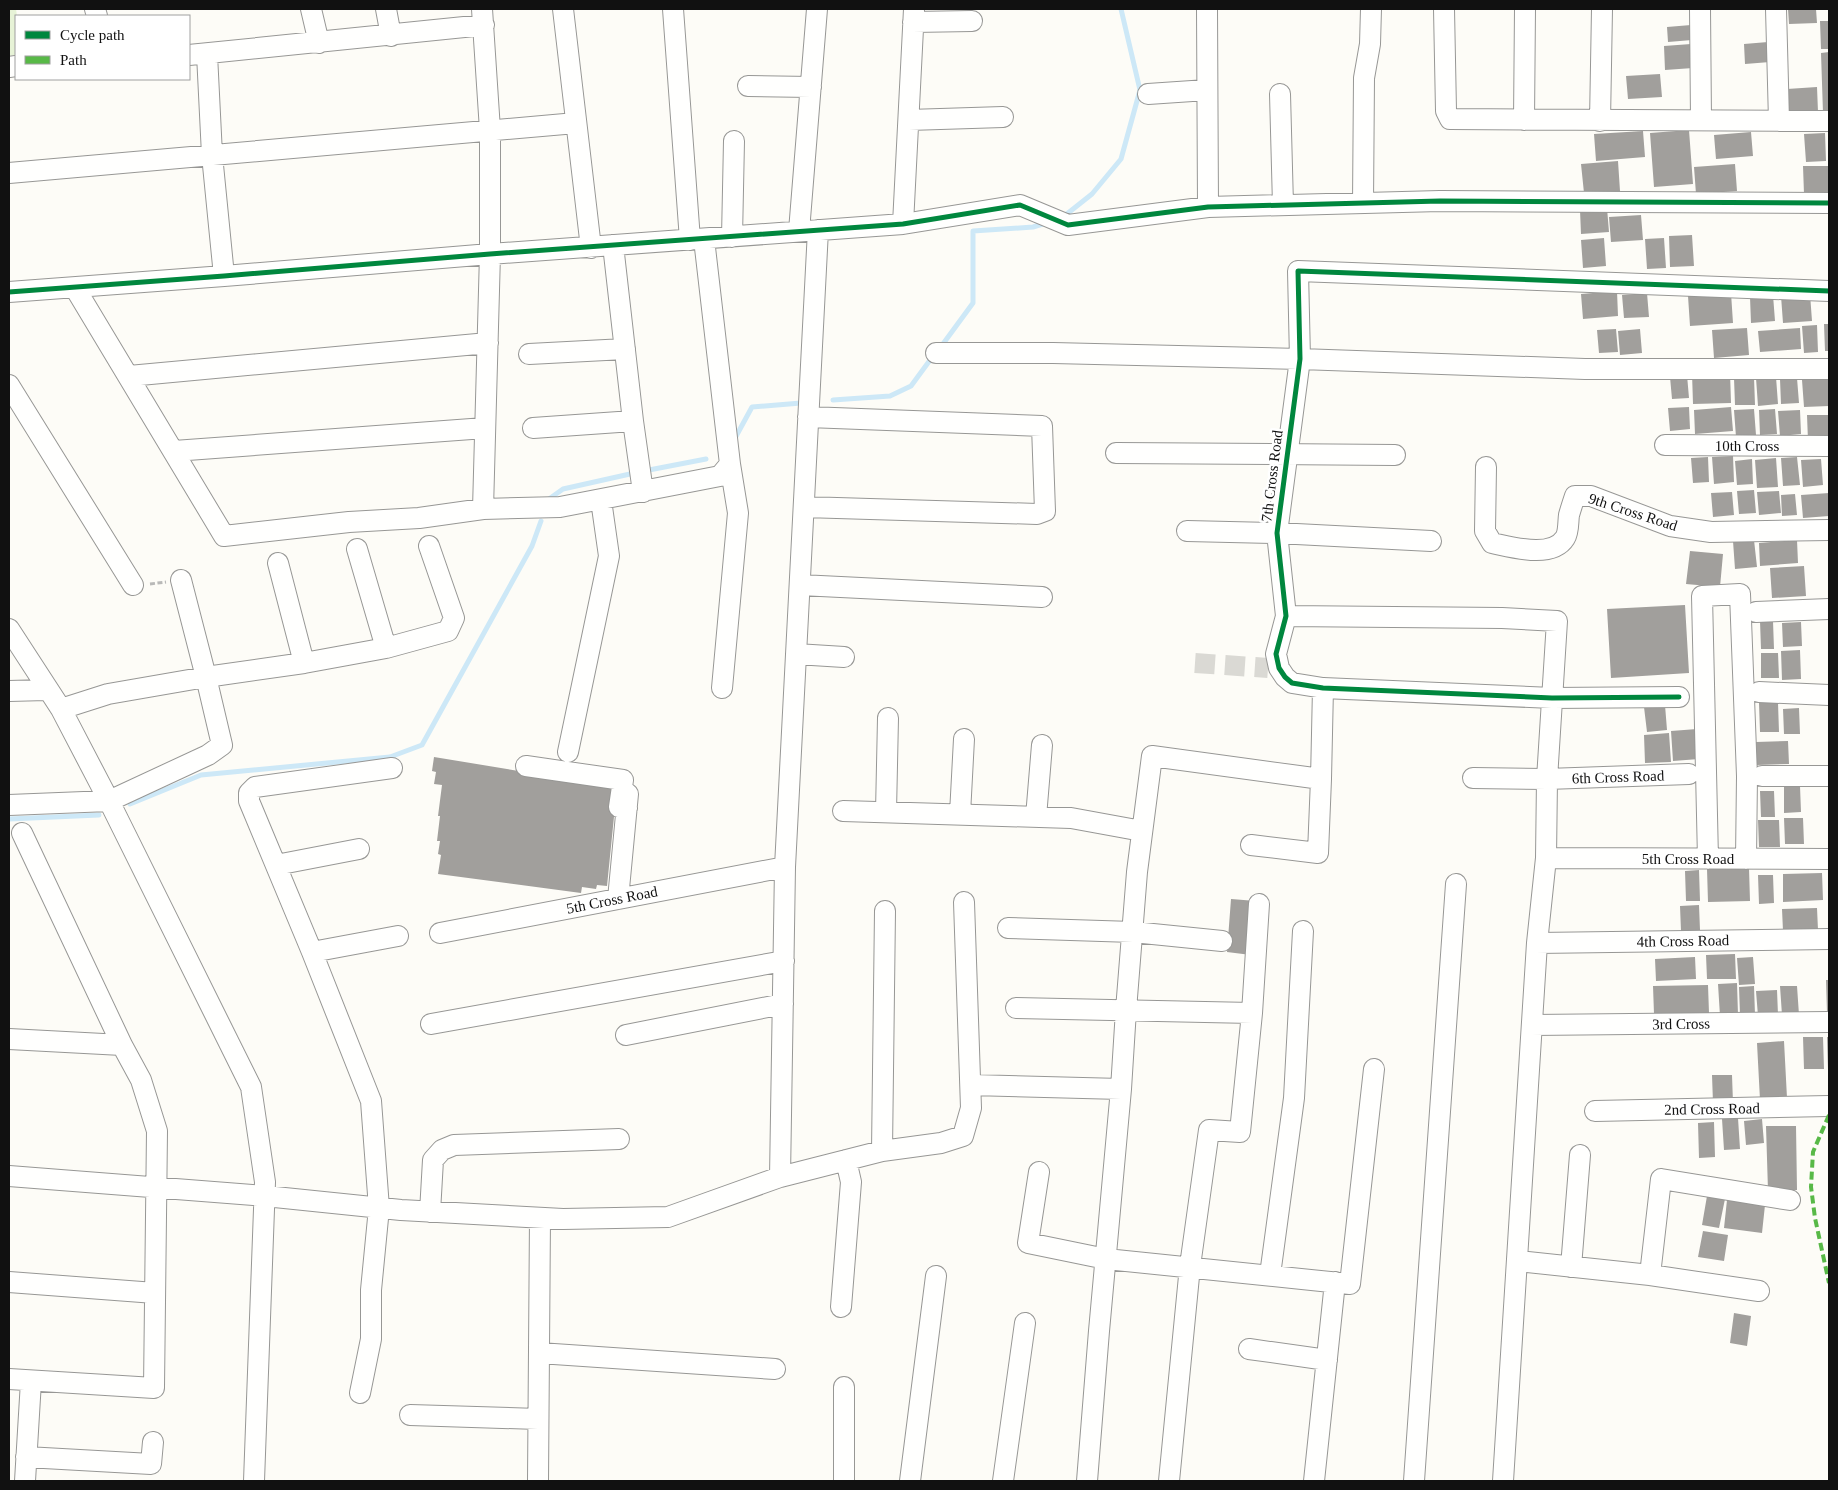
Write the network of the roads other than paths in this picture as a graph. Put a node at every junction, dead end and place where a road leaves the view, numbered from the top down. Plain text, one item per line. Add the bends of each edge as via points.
1 (311, 9) edge
2 (386, 9) edge
3 (563, 9) edge
4 (673, 9) edge
5 (817, 9) edge
6 (1207, 9) edge
7 (1371, 9) edge
8 (1444, 9) edge
9 (1525, 9) edge
10 (1602, 9) edge
11 (1700, 9) edge
12 (1776, 9) edge
13 (914, 15) edge
14 (483, 17) edge
15 (972, 21) dead end
16 (391, 36) junction
17 (319, 43) junction
18 (198, 55) edge
19 (748, 86) dead end
20 (811, 87) junction
21 (1207, 90) junction
22 (1148, 94) dead end
23 (1280, 94) dead end
24 (1003, 117) dead end
25 (908, 120) junction
26 (1524, 120) junction
27 (1701, 120) junction
28 (1600, 121) junction
29 (1779, 121) junction
30 (1829, 121) edge
31 (576, 123) junction
32 (490, 130) junction
33 (734, 141) dead end
34 (212, 155) junction
35 (9, 173) edge
36 (1363, 203) junction
37 (1829, 203) edge
38 (1283, 205) junction
39 (1208, 207) junction
40 (903, 224) junction
41 (809, 231) junction
42 (732, 237) junction
43 (697, 239) junction
44 (614, 246) junction
45 (591, 248) junction
46 (490, 254) junction
47 (224, 276) junction
48 (76, 288) junction
49 (1829, 291) edge
50 (9, 292) edge
51 (488, 343) junction
52 (625, 349) junction
53 (936, 353) dead end
54 (529, 354) dead end
55 (1300, 359) junction
56 (1829, 369) edge
57 (129, 376) junction
58 (9, 385) edge
59 (808, 417) junction
60 (633, 420) junction
61 (485, 428) junction
62 (533, 428) dead end
63 (1665, 445) dead end
64 (1829, 446) edge
65 (174, 451) junction
66 (1116, 454) dead end
67 (1288, 454) junction
68 (1395, 455) dead end
69 (730, 464) junction
70 (1486, 467) dead end
71 (643, 492) junction
72 (601, 500) junction
73 (804, 507) junction
74 (483, 509) junction
75 (1829, 530) edge
76 (1187, 531) dead end
77 (1277, 533) junction
78 (1431, 540) dead end
79 (429, 546) dead end
80 (357, 549) dead end
81 (278, 563) dead end
82 (181, 580) road end
83 (133, 585) road end
84 (800, 585) junction
85 (1042, 597) dead end
86 (1829, 610) edge
87 (1756, 612) dead end
88 (1286, 616) junction
89 (9, 629) edge
90 (386, 648) junction
91 (796, 654) junction
92 (844, 657) dead end
93 (304, 663) junction
94 (206, 678) junction
95 (722, 688) dead end
96 (1322, 688) junction
97 (9, 690) edge
98 (46, 690) junction
99 (1759, 692) dead end
100 (1829, 695) edge
101 (1679, 697) dead end
102 (1552, 698) junction
103 (60, 709) junction
104 (888, 718) dead end
105 (964, 739) dead end
106 (1042, 745) dead end
107 (568, 752) dead end
108 (526, 766) dead end
109 (392, 768) dead end
110 (1689, 774) dead end
111 (1762, 776) dead end
112 (1829, 776) edge
113 (1473, 778) dead end
114 (1321, 779) junction
115 (1547, 779) junction
116 (630, 781) dead end
117 (109, 801) junction
118 (9, 805) edge
119 (623, 807) junction
120 (843, 811) dead end
121 (886, 812) junction
122 (960, 814) junction
123 (1036, 817) junction
124 (1142, 831) junction
125 (22, 833) dead end
126 (1251, 845) dead end
127 (359, 849) dead end
128 (1546, 858) junction
129 (1708, 859) junction
130 (1746, 859) junction
131 (1829, 859) edge
132 (276, 865) junction
133 (785, 867) junction
134 (1456, 884) dead end
135 (618, 899) junction
136 (964, 902) dead end
137 (1259, 904) dead end
138 (885, 911) dead end
139 (1008, 928) dead end
140 (1303, 931) dead end
141 (1133, 932) junction
142 (440, 933) dead end
143 (398, 936) dead end
144 (1829, 939) edge
145 (1222, 942) dead end
146 (1537, 943) junction
147 (312, 952) junction
148 (784, 961) junction
149 (783, 1004) junction
150 (1016, 1008) dead end
151 (1126, 1010) junction
152 (1252, 1013) junction
153 (1829, 1022) edge
154 (432, 1024) dead end
155 (1532, 1025) junction
156 (626, 1035) dead end
157 (9, 1039) edge
158 (122, 1045) junction
159 (1374, 1069) dead end
160 (971, 1085) junction
161 (1122, 1089) junction
162 (1829, 1106) edge
163 (1595, 1112) dead end
164 (619, 1139) dead end
165 (882, 1151) junction
166 (1580, 1155) dead end
167 (846, 1160) junction
168 (1039, 1172) dead end
169 (9, 1176) edge
170 (780, 1177) junction
171 (157, 1188) junction
172 (265, 1196) junction
173 (1790, 1200) dead end
174 (380, 1208) junction
175 (430, 1212) junction
176 (540, 1218) junction
177 (1106, 1258) junction
178 (1518, 1261) junction
179 (1190, 1266) junction
180 (1571, 1267) junction
181 (1270, 1275) junction
182 (1650, 1275) junction
183 (936, 1276) dead end
184 (9, 1282) edge
185 (1335, 1282) junction
186 (1759, 1291) dead end
187 (155, 1293) junction
188 (841, 1307) dead end
189 (1024, 1323) dead end
190 (1249, 1349) dead end
191 (539, 1353) junction
192 (1327, 1360) junction
193 (775, 1369) dead end
194 (9, 1379) edge
195 (31, 1381) junction
196 (844, 1387) dead end
197 (360, 1393) dead end
198 (410, 1415) dead end
199 (538, 1420) junction
200 (153, 1442) dead end
201 (26, 1457) junction
202 (25, 1481) edge
203 (254, 1481) edge
204 (538, 1481) edge
205 (844, 1481) edge
206 (910, 1481) edge
207 (1003, 1481) edge
208 (1088, 1481) edge
209 (1169, 1481) edge
210 (1314, 1481) edge
211 (1414, 1481) edge
212 (1503, 1481) edge

1 - 17 street
2 - 16 street
3 - 31 street
4 - 43 street
5 - 20 street
6 - 21 street
7 - 36 street via 1370,44 1364,78
8 - 26 street via 1446,111 1450,119
9 - 26 street
10 - 28 street
11 - 27 street
12 - 29 street
13 - 15 street
13 - 25 street
14 - 16 street
14 - 32 street
16 - 17 street
17 - 18 street
18 - 34 street
19 - 20 street
20 - 41 street
21 - 22 street
21 - 39 street
23 - 38 street
24 - 25 street
25 - 40 street
26 - 28 street
27 - 28 street
27 - 29 street
29 - 30 street
31 - 32 street
31 - 45 street
32 - 34 street
32 - 46 street
33 - 42 street
34 - 35 street
34 - 47 street
36 - 37 street
36 - 38 street
38 - 39 street
39 - 40 street via 1068,225 1020,205
40 - 41 street
41 - 42 street
41 - 59 street
42 - 43 street
43 - 44 street
43 - 69 street
44 - 45 street
44 - 52 street
45 - 46 street
46 - 47 street
46 - 51 street
47 - 48 street
48 - 50 street
48 - 57 street
49 - 55 street, 7th Cross Road via 1298,271
51 - 57 street
51 - 61 street
52 - 54 street
52 - 60 street
53 - 55 street
55 - 56 street via 1585,368
55 - 67 street, 7th Cross Road
57 - 65 street
58 - 83 street
59 - 73 street
59 - 73 street via 1042,426 1045,511 1037,514
60 - 62 street
60 - 71 street
61 - 65 street
61 - 74 street
63 - 64 street, 10th Cross
65 - 74 street via 224,536
66 - 67 street
67 - 68 street
67 - 77 street, 7th Cross Road
69 - 71 street via 720,476
69 - 95 street via 738,513
70 - 75 street, 9th Cross Road via 1485,532 1492,543 1521,549 1544,550 1556,546 1566,537 1575,496 1591,496 1670,526 1711,532
71 - 72 street
72 - 74 street via 560,507
72 - 107 street via 609,556
73 - 84 street
76 - 77 street
77 - 78 street
77 - 88 street, 7th Cross Road
79 - 90 street via 454,618 448,631
80 - 90 street
81 - 93 street
82 - 94 street
84 - 85 street
84 - 91 street
86 - 87 street
88 - 96 street, 7th Cross Road via 1273,668 1292,683
88 - 102 street via 1557,621
89 - 98 street
90 - 93 street
91 - 92 street
91 - 133 street
93 - 94 street
94 - 103 street via 108,694
94 - 117 street via 222,745 208,755
96 - 102 street, 7th Cross Road
96 - 114 street
97 - 98 street
98 - 103 street
99 - 100 street
101 - 102 street, 7th Cross Road
102 - 115 street
103 - 117 street
104 - 121 street
105 - 122 street
106 - 123 street
108 - 119 street via 623,780
109 - 132 street via 255,786 249,793 249,801
110 - 115 street, 6th Cross Road
111 - 112 street
113 - 115 street, 6th Cross Road
114 - 124 street via 1152,756
114 - 126 street via 1318,853
115 - 128 street
116 - 119 street
117 - 118 street
117 - 172 street via 251,1088
119 - 135 street
120 - 121 street
121 - 122 street
122 - 123 street
123 - 124 street via 1071,818
124 - 141 street
125 - 158 street
127 - 132 street
128 - 129 street, 5th Cross Road
128 - 146 street
129 - 130 street, 5th Cross Road
129 - 130 street via 1702,596 1740,594 1747,776
130 - 131 street, 5th Cross Road
132 - 147 street
133 - 135 street, 5th Cross Road
133 - 148 street
134 - 211 street
135 - 142 street, 5th Cross Road
136 - 160 street
137 - 152 street
138 - 165 street
139 - 141 street
140 - 181 street via 1294,1098
141 - 145 street
141 - 151 street
143 - 147 street
144 - 146 street, 4th Cross Road
146 - 155 street
147 - 174 street via 371,1101
148 - 149 street
148 - 154 street
149 - 156 street
149 - 170 street
150 - 151 street
151 - 152 street
151 - 161 street
152 - 179 street via 1240,1132 1209,1130
153 - 155 street, 3rd Cross
155 - 178 street
157 - 158 street
158 - 171 street via 140,1080 157,1132
159 - 185 street via 1350,1284
160 - 161 street
160 - 165 street via 971,1108 963,1136 941,1143
161 - 177 street
162 - 163 street, 2nd Cross Road
164 - 175 street via 454,1145 442,1150 433,1160
165 - 167 street
166 - 180 street
167 - 170 street
167 - 188 street via 852,1182
168 - 177 street via 1028,1243
169 - 171 street
170 - 176 street via 668,1217
171 - 172 street
171 - 187 street
172 - 174 street
172 - 203 street
173 - 182 street via 1661,1180
174 - 175 street
174 - 197 street via 371,1290 371,1340
175 - 176 street
176 - 191 street
177 - 179 street
177 - 208 street
178 - 180 street
178 - 212 street
179 - 181 street
179 - 209 street
180 - 182 street
181 - 185 street
182 - 186 street
183 - 206 street
184 - 187 street
185 - 192 street
187 - 195 street via 154,1388
189 - 207 street
190 - 192 street
191 - 193 street
191 - 199 street
192 - 210 street
194 - 195 street
195 - 201 street
196 - 205 street
198 - 199 street
199 - 204 street
200 - 201 street via 151,1464
201 - 202 street

